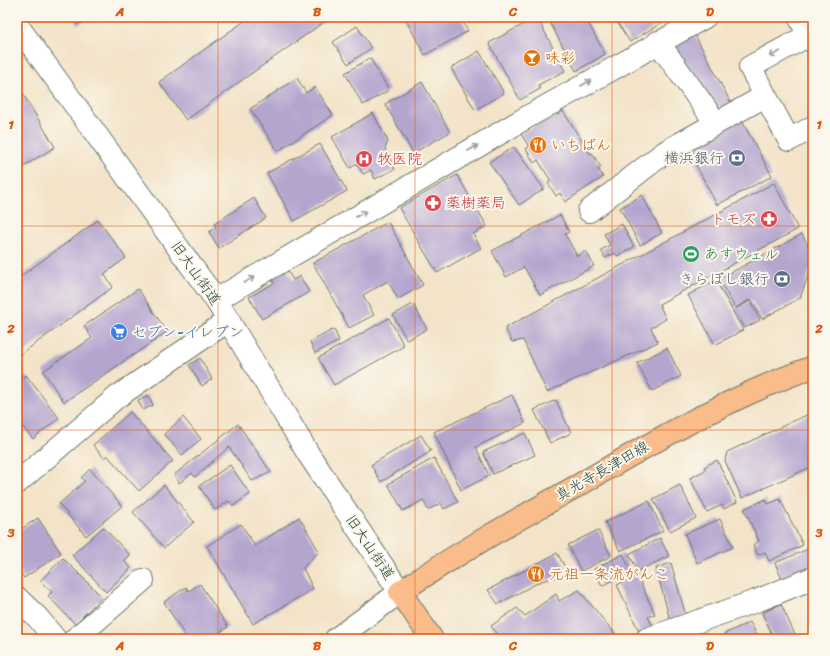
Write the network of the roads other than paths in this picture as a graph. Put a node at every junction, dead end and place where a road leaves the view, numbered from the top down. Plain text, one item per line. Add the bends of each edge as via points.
1 (705, 17) edge
2 (17, 26) edge
3 (807, 31) edge
4 (658, 42) junction
5 (765, 96) junction
6 (716, 123) junction
7 (813, 127) edge
8 (589, 211) dead end
9 (216, 300) junction
10 (229, 320) junction
11 (813, 367) edge
12 (17, 483) edge
13 (813, 578) edge
14 (143, 580) dead end
15 (400, 592) junction
16 (17, 598) edge
17 (55, 639) edge
18 (75, 639) edge
19 (336, 639) edge
20 (432, 639) edge
21 (647, 639) edge

1 - 4 street
2 - 9 street, 旧大山街道
3 -> 5 street via 750,67
4 - 6 street
9 -> 4 street
5 - 6 street
5 - 7 street via 789,140
6 - 8 street via 665,152
9 - 10 street, 旧大山街道
10 - 12 street via 117,398
10 - 15 street, 旧大山街道 via 310,455
11 - 15 main road, 真光寺長津田線 via 734,399 686,423 446,561
13 - 21 street
14 - 18 street
15 - 19 street
15 - 20 main road
16 - 17 street

